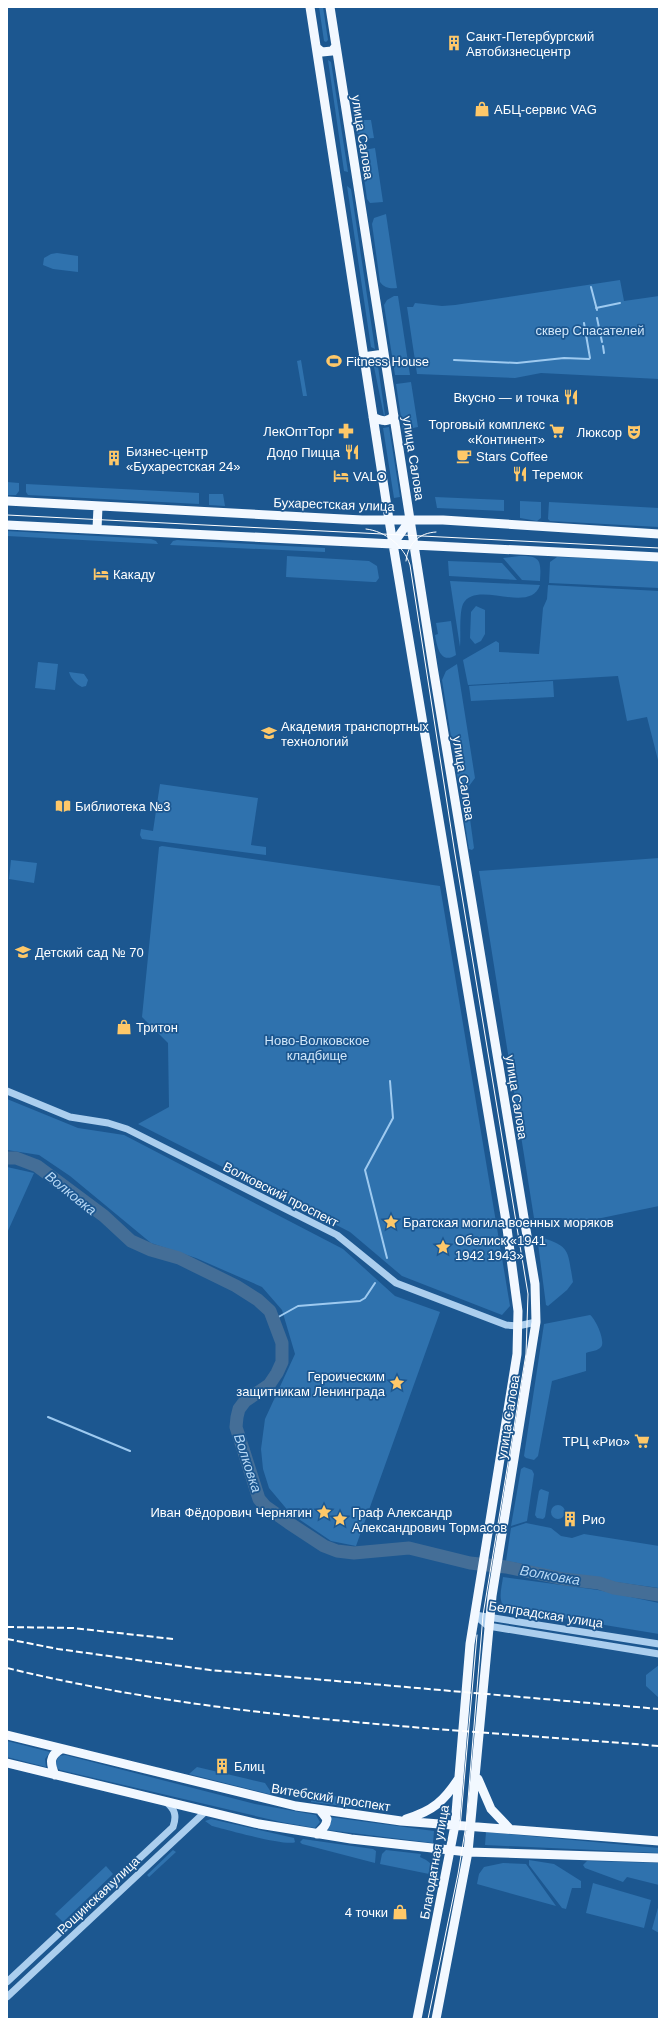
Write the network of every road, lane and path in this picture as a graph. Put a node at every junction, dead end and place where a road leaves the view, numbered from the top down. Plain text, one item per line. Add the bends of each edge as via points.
1 (310, 7) edge
2 (330, 7) edge
3 (336, 46) junction
4 (317, 48) junction
5 (384, 354) junction
6 (363, 357) junction
7 (394, 416) junction
8 (373, 417) junction
9 (7, 501) edge
10 (98, 507) junction
11 (389, 520) junction
12 (410, 520) junction
13 (7, 525) edge
14 (97, 529) junction
15 (659, 534) edge
16 (393, 544) junction
17 (414, 545) junction
18 (659, 557) edge
19 (7, 1091) edge
20 (536, 1322) junction
21 (518, 1326) junction
22 (475, 1615) junction
23 (489, 1616) junction
24 (488, 1626) junction
25 (659, 1644) edge
26 (659, 1654) edge
27 (7, 1735) edge
28 (60, 1748) junction
29 (7, 1763) edge
30 (55, 1775) junction
31 (476, 1775) junction
32 (459, 1776) junction
33 (164, 1801) junction
34 (320, 1810) junction
35 (206, 1811) junction
36 (402, 1820) junction
37 (455, 1825) junction
38 (471, 1826) junction
39 (509, 1828) junction
40 (317, 1834) junction
41 (659, 1841) edge
42 (451, 1850) junction
43 (468, 1852) junction
44 (659, 1858) edge
45 (7, 1982) edge
46 (7, 1997) edge
47 (417, 2019) edge
48 (436, 2019) edge

1 - 4 main road, улица Салова
2 - 3 main road, улица Салова
3 - 4 main road via 332,51 322,52
3 - 5 main road, улица Салова
4 - 6 main road, улица Салова
5 - 6 main road
5 - 7 main road, улица Салова
6 - 8 main road, улица Салова
7 - 8 main road via 389,421
7 - 12 main road, улица Салова
8 - 11 main road, улица Салова
9 - 10 main road, Бухарестская улица
10 - 11 main road, Бухарестская улица
10 - 14 main road
11 - 12 main road, Бухарестская улица
11 - 16 main road, улица Салова
12 - 15 main road, Бухарестская улица
12 - 16 main road
12 - 17 main road, улица Салова
13 - 14 main road
14 - 16 main road
16 - 17 main road
16 - 21 main road, улица Салова via 506,1221
17 - 18 main road
17 - 20 main road, улица Салова via 532,1260
19 - 21 street, Волковский проспект via 70,1117 122,1127 337,1235 396,1283 506,1325
20 - 21 street, Волковский проспект
20 - 23 main road, улица Салова
21 - 22 main road, улица Салова via 517,1354
22 - 23 street, Белградская улица
22 - 24 street, Белградская улица
22 - 32 main road, Благодатная улица
23 - 24 main road
23 - 25 street, Белградская улица
24 - 26 street, Белградская улица
24 - 31 main road
27 - 28 main road, Витебский проспект
28 - 30 main road via 50,1762
28 - 34 main road, Витебский проспект via 281,1804
29 - 30 main road
30 - 33 main road
31 - 38 main road
31 - 39 main road via 491,1809
32 - 36 main road via 439,1804 426,1812
32 - 37 main road, Благодатная улица
33 - 35 main road
33 - 45 street, Рощинская улица via 174,1811 173,1827
34 - 36 main road, Витебский проспект
34 - 40 main road via 326,1824
35 - 40 main road
35 - 46 street, Рощинская улица
36 - 37 main road, Витебский проспект
37 - 38 main road, Витебский проспект
37 - 42 main road, Благодатная улица
38 - 39 main road, Витебский проспект
38 - 43 main road
39 - 41 main road, Витебский проспект
40 - 42 main road
42 - 43 main road
42 - 47 main road, Благодатная улица
43 - 44 main road
43 - 48 main road

